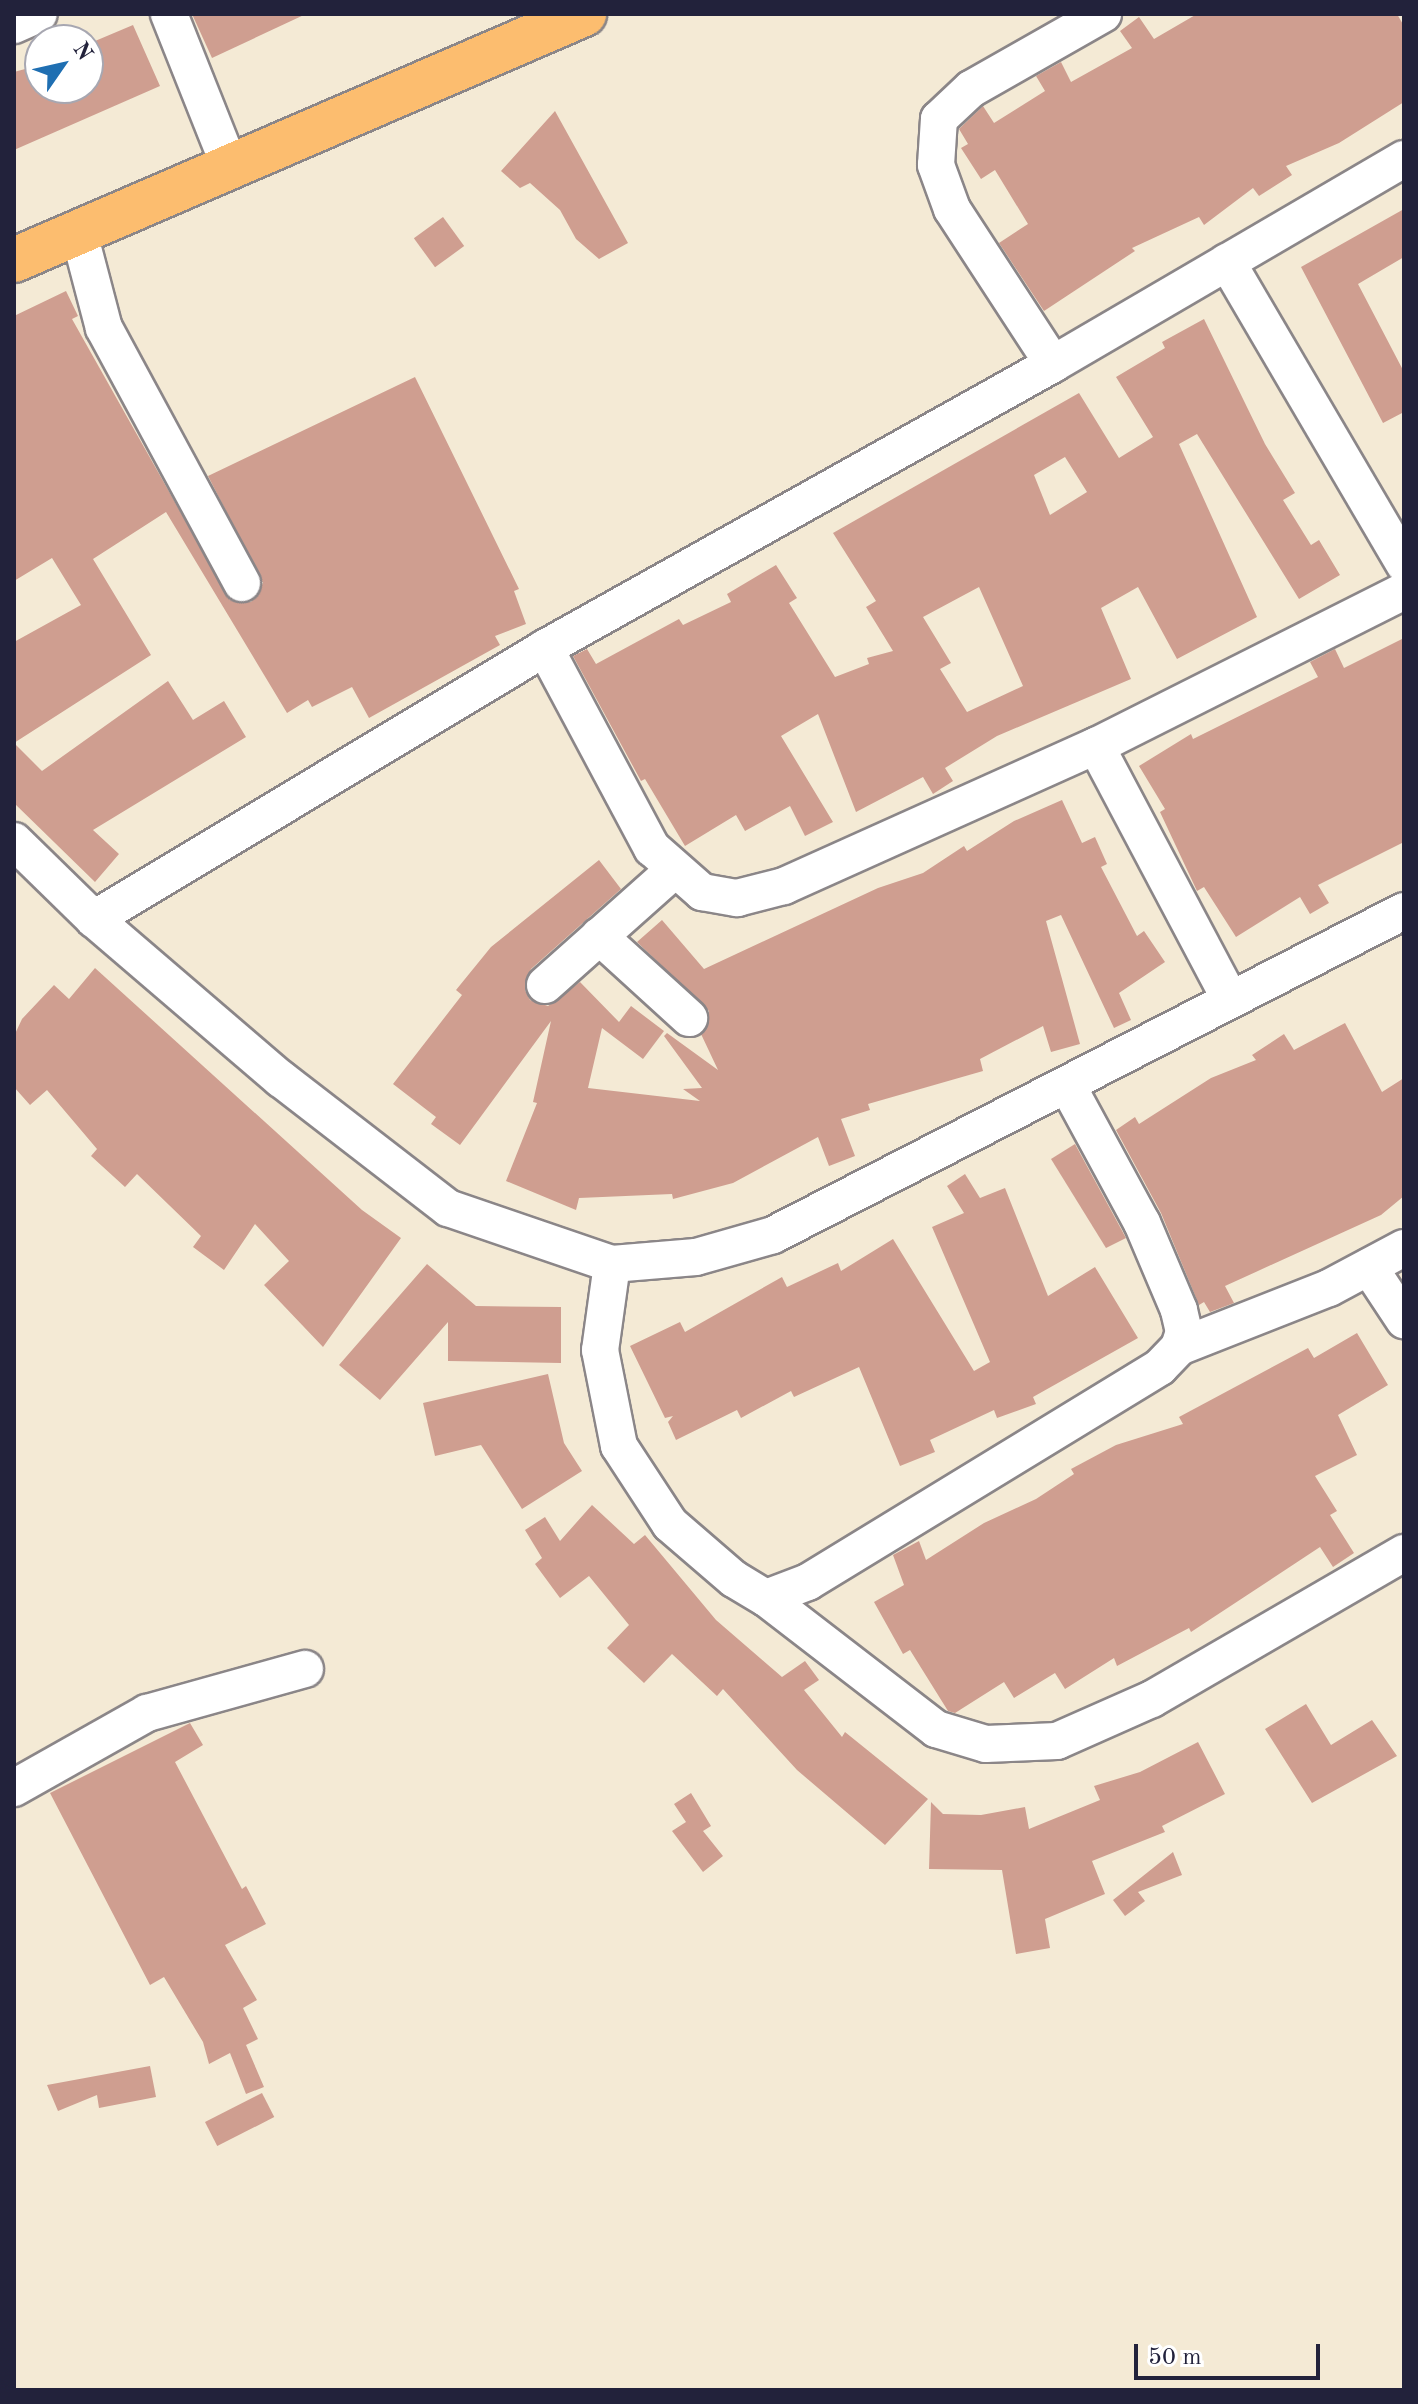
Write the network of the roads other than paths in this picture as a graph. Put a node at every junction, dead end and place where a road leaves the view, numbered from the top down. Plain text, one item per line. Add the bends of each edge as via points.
1 (39, 14) edge
2 (169, 14) edge
3 (584, 14) edge
4 (1103, 14) edge
5 (14, 25) edge
6 (1404, 159) edge
7 (229, 165) junction
8 (79, 233) junction
9 (14, 260) edge
10 (1227, 262) junction
11 (1053, 364) junction
12 (1404, 564) edge
13 (242, 583) dead end
14 (1404, 591) edge
15 (545, 648) junction
16 (1096, 746) junction
17 (14, 841) edge
18 (675, 869) junction
19 (1404, 911) edge
20 (94, 919) junction
21 (599, 936) junction
22 (545, 985) dead end
23 (1229, 997) junction
24 (689, 1018) dead end
25 (1067, 1085) junction
26 (1404, 1248) edge
27 (612, 1264) junction
28 (1369, 1267) junction
29 (1404, 1320) edge
30 (1179, 1347) junction
31 (1404, 1553) edge
32 (766, 1598) junction
33 (305, 1669) dead end
34 (14, 1788) edge

1 - 5 street
2 - 7 street
3 - 7 main road
4 - 11 street via 971,89 939,119 936,165 952,209
6 - 10 street
7 - 8 main road
8 - 9 main road
8 - 13 street via 104,328
10 - 11 street
10 - 12 street
11 - 15 street
14 - 16 street
15 - 18 street via 652,848
15 - 20 street
16 - 18 street via 784,886 737,898 702,892
16 - 23 street
17 - 20 street
18 - 21 street
19 - 23 street
20 - 27 street via 281,1079 448,1208
21 - 22 street
21 - 24 street
23 - 25 street
25 - 27 street via 773,1235 696,1257
25 - 30 street via 1142,1223 1179,1310 1184,1332
26 - 28 street
27 - 32 street via 600,1350 619,1446 670,1524 734,1579
28 - 29 street
28 - 30 street
30 - 32 street via 1160,1367 835,1565
31 - 32 street via 1152,1699 1057,1741 986,1744 936,1729
33 - 34 street via 147,1713

